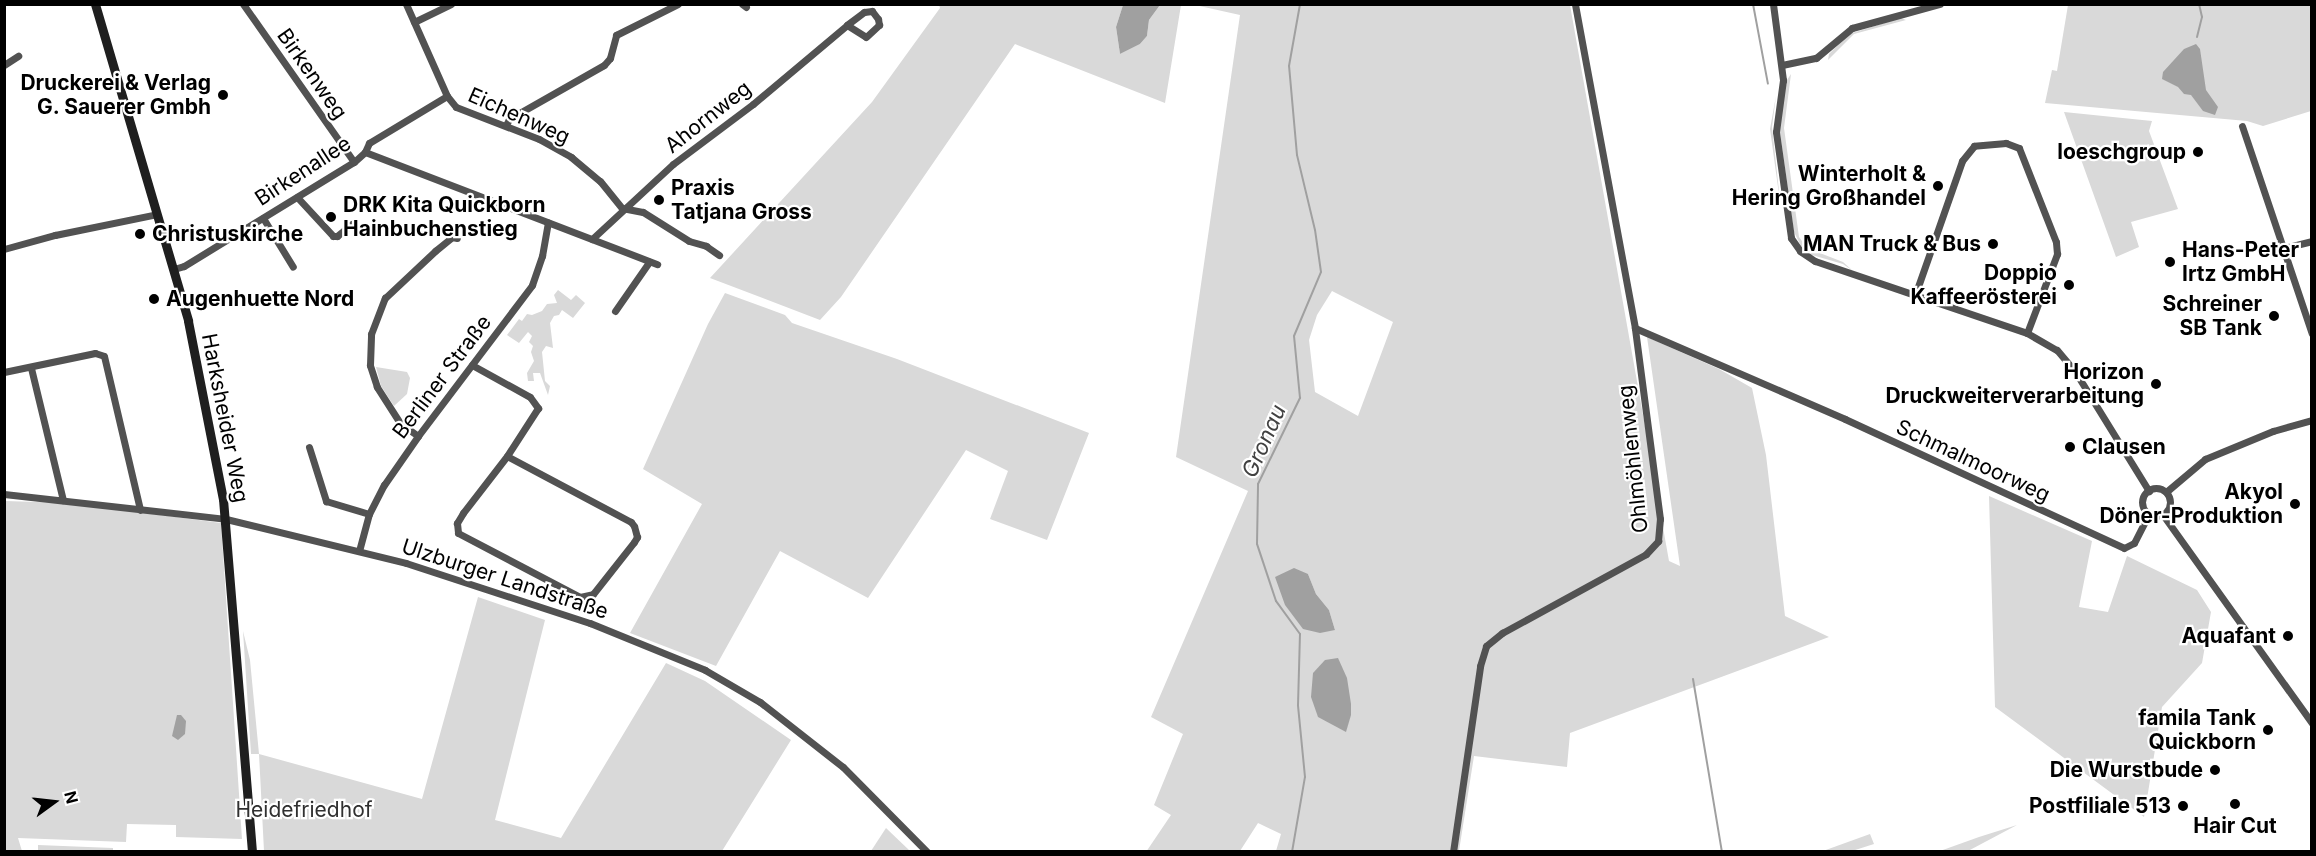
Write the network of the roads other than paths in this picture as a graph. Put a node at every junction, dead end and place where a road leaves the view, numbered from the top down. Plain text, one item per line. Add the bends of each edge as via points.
1 (95, 4) edge
2 (243, 4) edge
3 (406, 4) edge
4 (451, 4) edge
5 (678, 4) edge
6 (1575, 4) edge
7 (1773, 4) edge
8 (1940, 4) edge
9 (414, 22) junction
10 (847, 25) junction
11 (18, 56) dead end
12 (4, 65) edge
13 (1782, 65) junction
14 (447, 96) junction
15 (506, 125) junction
16 (2242, 126) dead end
17 (365, 152) junction
18 (354, 162) junction
19 (297, 197) junction
20 (622, 208) junction
21 (157, 214) junction
22 (263, 218) junction
23 (548, 223) junction
24 (352, 224) dead end
25 (457, 238) dead end
26 (592, 238) junction
27 (2312, 241) edge
28 (2284, 248) junction
29 (4, 249) edge
30 (719, 255) dead end
31 (292, 267) dead end
32 (174, 269) junction
33 (1916, 291) junction
34 (615, 311) dead end
35 (1635, 328) junction
36 (2027, 333) junction
37 (2312, 334) edge
38 (472, 365) junction
39 (31, 368) junction
40 (4, 372) edge
41 (2312, 420) edge
42 (418, 436) junction
43 (309, 447) dead end
44 (507, 456) junction
45 (2149, 490) junction
46 (2166, 492) junction
47 (4, 494) edge
48 (63, 500) junction
49 (140, 510) junction
50 (369, 514) junction
51 (2149, 514) junction
52 (2163, 515) junction
53 (226, 519) junction
54 (359, 550) junction
55 (2312, 723) edge
56 (252, 852) edge
57 (927, 852) edge
58 (1453, 852) edge

1 - 21 main road, Harksheider Weg
2 - 18 street, Birkenweg
3 - 9 street, Eichenweg
4 - 9 street
5 - 15 street via 616,35 604,65 509,119
6 - 35 street, Ohlmöhlenweg
7 - 13 street
8 - 13 street via 1852,28 1816,58
9 - 14 street, Eichenweg
10 - 10 street, Ahornweg via 866,37 879,25 872,11 864,12
10 - 20 street, Ahornweg
11 - 12 street
13 - 33 street via 1776,132 1789,230 1796,246 1815,261
14 - 15 street, Eichenweg via 468,114
14 - 17 street, Birkenallee via 369,143
15 - 20 street, Eichenweg via 571,157 600,181
16 - 28 street
17 - 18 street, Birkenallee
17 - 23 street
18 - 19 street, Birkenallee
19 - 22 street, Birkenallee
19 - 24 street via 333,236
20 - 26 street, Ahornweg
20 - 30 street via 643,212 688,241
21 - 29 street
21 - 32 main road, Harksheider Weg
22 - 31 street
22 - 32 street, Birkenallee
23 - 26 street
23 - 38 street, Berliner Straße via 532,285
25 - 42 street via 452,237 435,251 385,298 371,334 370,365 377,387 400,423
26 - 34 street via 653,263
27 - 28 street
28 - 37 street
32 - 53 main road, Harksheider Weg via 188,321
33 - 36 street
33 - 36 street via 1962,161 1974,146 2006,143 2019,148 2056,242 2057,254
35 - 51 street, Schmalmoorweg via 1845,419 2124,548 2134,543
35 - 58 street, Ohlmöhlenweg via 1660,519 1658,541 1647,554 1502,633 1486,646
36 - 45 street via 2057,350 2076,373
38 - 42 street, Berliner Straße
38 - 44 street via 530,397 538,408
39 - 40 street
39 - 48 street
39 - 49 street via 95,353 104,356
41 - 46 street via 2273,431 2205,459
42 - 50 street, Berliner Straße
43 - 50 street via 326,501
44 - 44 street via 457,523 458,533 580,597 593,594 634,542 634,526
45 - 46 street via 2158,488
45 - 51 street via 2142,503
46 - 52 street via 2169,509
47 - 48 street, Ulzburger Landstraße
48 - 49 street, Ulzburger Landstraße
49 - 53 street, Ulzburger Landstraße
50 - 54 street, Berliner Straße
51 - 52 street
52 - 55 street
53 - 54 street, Ulzburger Landstraße
53 - 56 main road, Harksheider Weg
54 - 57 street, Ulzburger Landstraße via 522,599 705,670 760,702 810,739

